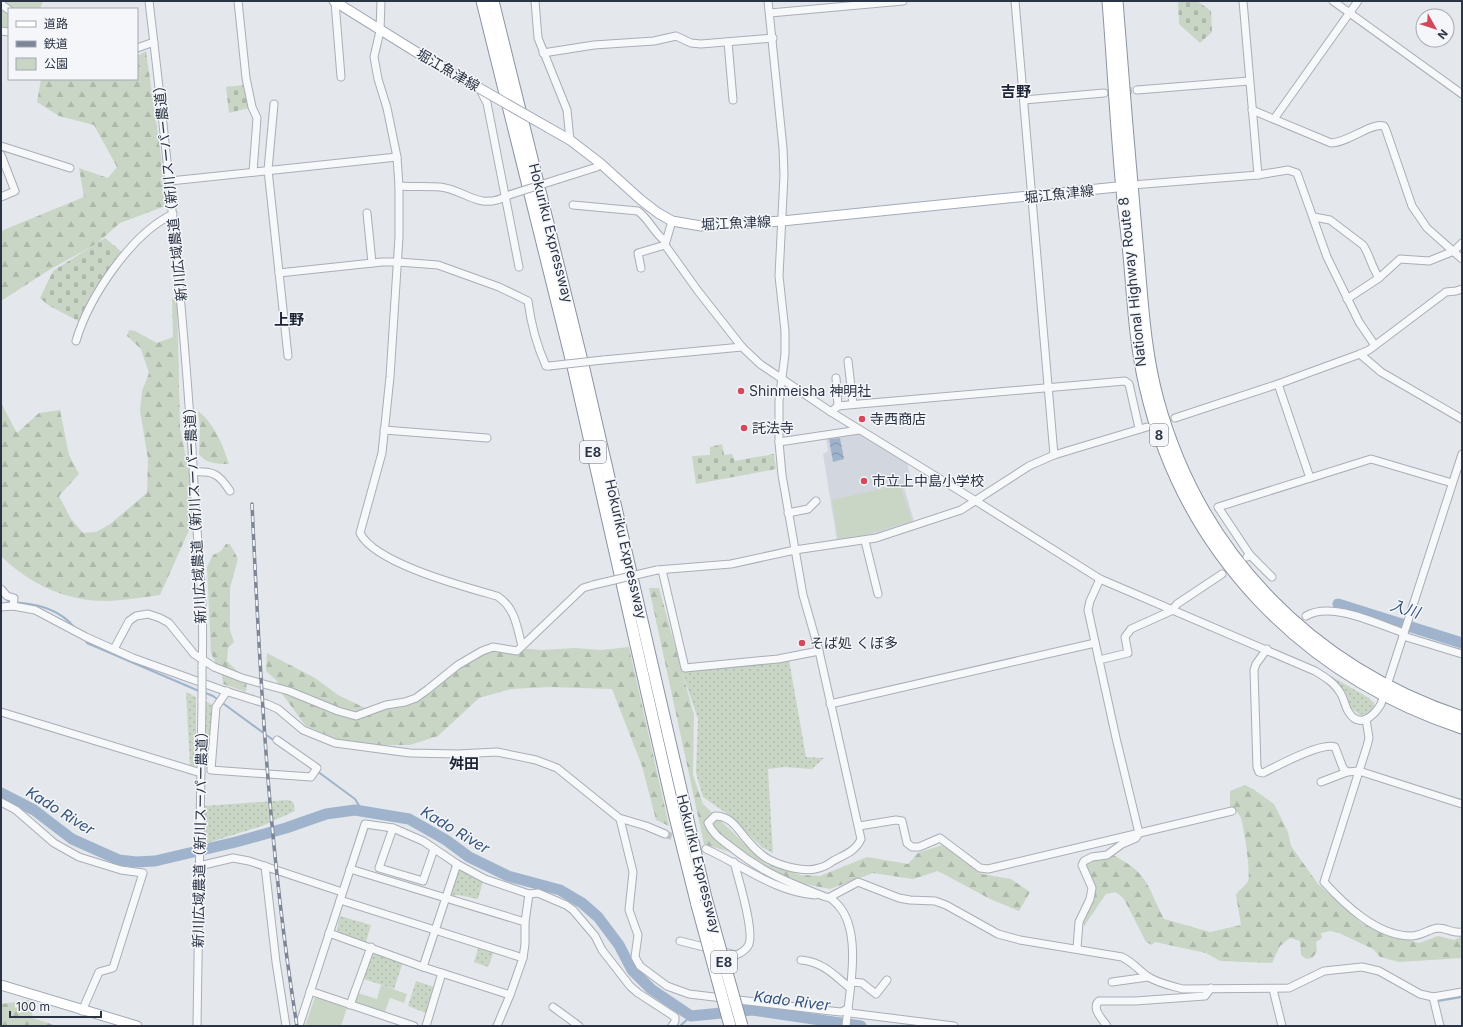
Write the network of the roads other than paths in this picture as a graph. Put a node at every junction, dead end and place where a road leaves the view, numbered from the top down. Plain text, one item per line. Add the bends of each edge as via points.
1 (149, 1) edge
2 (238, 1) edge
3 (381, 1) edge
4 (482, 1) edge
5 (493, 1) edge
6 (535, 1) edge
7 (768, 1) edge
8 (903, 1) edge
9 (1015, 1) edge
10 (1108, 1) edge
11 (1117, 1) edge
12 (1243, 1) edge
13 (1334, 1) edge
14 (1358, 1) edge
15 (334, 2) edge
16 (770, 13) junction
17 (1349, 13) junction
18 (380, 31) junction
19 (772, 38) junction
20 (154, 42) junction
21 (728, 42) junction
22 (138, 48) edge
23 (543, 53) junction
24 (342, 77) dead end
25 (1250, 81) junction
26 (479, 88) junction
27 (1137, 90) tunnel mouth
28 (1104, 92) tunnel mouth
29 (1462, 94) edge
30 (733, 100) dead end
31 (1024, 100) junction
32 (274, 104) dead end
33 (1252, 110) junction
34 (1274, 119) junction
35 (570, 140) junction
36 (1, 146) edge
37 (1, 155) edge
38 (396, 157) junction
39 (600, 163) junction
40 (70, 168) dead end
41 (268, 170) junction
42 (253, 172) junction
43 (1258, 175) junction
44 (170, 181) junction
45 (399, 186) junction
46 (1127, 186) junction
47 (507, 196) junction
48 (1032, 196) junction
49 (1, 197) edge
50 (573, 205) dead end
51 (367, 213) dead end
52 (173, 214) junction
53 (1314, 217) junction
54 (672, 221) junction
55 (782, 221) junction
56 (665, 243) junction
57 (1462, 243) edge
58 (1454, 251) junction
59 (1462, 259) edge
60 (398, 262) junction
61 (372, 264) junction
62 (519, 267) dead end
63 (641, 268) dead end
64 (279, 273) junction
65 (1378, 278) junction
66 (1462, 289) edge
67 (1347, 299) junction
68 (76, 341) dead end
69 (1374, 344) junction
70 (742, 347) junction
71 (1360, 354) junction
72 (288, 356) dead end
73 (848, 361) dead end
74 (836, 378) dead end
75 (781, 380) junction
76 (1278, 384) junction
77 (1047, 389) junction
78 (853, 404) junction
79 (838, 406) junction
80 (831, 412) junction
81 (1175, 418) dead end
82 (1462, 419) edge
83 (1147, 427) dead end
84 (1139, 428) junction
85 (384, 430) junction
86 (859, 430) junction
87 (487, 438) dead end
88 (779, 442) junction
89 (1462, 454) edge
90 (1054, 456) junction
91 (193, 472) junction
92 (1310, 478) junction
93 (1452, 483) junction
94 (230, 491) dead end
95 (816, 501) dead end
96 (976, 501) junction
97 (788, 514) junction
98 (865, 541) junction
99 (795, 550) junction
100 (660, 570) junction
101 (1222, 574) dead end
102 (1272, 578) dead end
103 (1100, 579) junction
104 (1, 589) edge
105 (878, 594) dead end
106 (14, 603) junction
107 (1, 607) edge
108 (1171, 610) junction
109 (1306, 616) dead end
110 (1404, 635) junction
111 (1095, 643) junction
112 (522, 646) junction
113 (114, 649) junction
114 (1267, 649) junction
115 (819, 651) junction
116 (1462, 654) edge
117 (1099, 660) junction
118 (202, 663) junction
119 (1387, 684) junction
120 (227, 691) junction
121 (1384, 696) junction
122 (830, 704) junction
123 (1, 712) edge
124 (1462, 717) edge
125 (1366, 719) junction
126 (1462, 728) edge
127 (277, 740) dead end
128 (1359, 771) junction
129 (1346, 772) junction
130 (201, 773) junction
131 (1320, 782) dead end
132 (1, 802) edge
133 (1462, 804) edge
134 (1232, 811) dead end
135 (620, 819) junction
136 (859, 826) junction
137 (394, 828) junction
138 (1139, 833) junction
139 (665, 834) tunnel mouth
140 (434, 849) junction
141 (706, 849) dead end
142 (734, 862) junction
143 (199, 864) junction
144 (457, 864) junction
145 (265, 866) junction
146 (350, 869) junction
147 (342, 892) junction
148 (529, 894) junction
149 (446, 897) junction
150 (826, 897) junction
151 (340, 900) junction
152 (702, 901) junction
153 (525, 922) junction
154 (435, 929) junction
155 (1462, 932) edge
156 (329, 933) junction
157 (680, 941) dead end
158 (371, 947) junction
159 (1077, 948) junction
160 (523, 958) junction
161 (801, 960) dead end
162 (423, 967) junction
163 (442, 974) junction
164 (1148, 977) junction
165 (887, 980) dead end
166 (1112, 982) dead end
167 (1, 985) edge
168 (850, 985) junction
169 (1211, 988) junction
170 (1273, 989) junction
171 (310, 991) junction
172 (1462, 992) edge
173 (510, 994) junction
174 (1433, 997) junction
175 (350, 1005) junction
176 (553, 1008) dead end
177 (848, 1010) junction
178 (82, 1011) junction
179 (137, 1026) edge
180 (197, 1026) edge
181 (286, 1026) edge
182 (299, 1026) edge
183 (414, 1026) edge
184 (426, 1026) edge
185 (497, 1026) edge
186 (579, 1026) edge
187 (672, 1026) edge
188 (730, 1026) edge
189 (742, 1026) edge
190 (846, 1026) edge
191 (954, 1026) edge
192 (1107, 1026) edge
193 (1282, 1026) edge
194 (1440, 1026) edge

1 - 20 street, 新川広域農道（新川スーパー農道）
2 - 42 street via 246,78 257,118
3 - 18 street
4 - 152 highway, Hokuriku Expressway / E8 via 574,371 675,817
5 - 152 highway, Hokuriku Expressway / E8 via 584,369
6 - 23 street via 538,38
7 - 16 street
8 - 16 street
9 - 31 street
10 - 46 highway, National Highway Route 8 / 8
11 - 46 highway, National Highway Route 8 / 8
12 - 25 street
13 - 17 street
14 - 17 street
15 - 18 main road, 堀江魚津線
15 - 24 street
16 - 19 street
17 - 29 street
17 - 34 street
18 - 26 main road, 堀江魚津線
18 - 38 street via 374,57
19 - 21 street
19 - 55 street via 783,148
20 - 22 street
20 - 44 street, 新川広域農道（新川スーパー農道）
21 - 23 street via 691,43 676,36 654,41 594,45
21 - 30 street
23 - 35 street via 567,110
25 - 27 street
25 - 33 street
26 - 35 main road, 堀江魚津線, bridge
26 - 47 street via 487,103
28 - 31 street
31 - 48 street
32 - 41 street
33 - 34 street
33 - 43 street
34 - 58 street via 1337,143 1377,125 1384,126 1412,206 1427,228
35 - 39 main road, 堀江魚津線
36 - 40 street
37 - 49 street via 15,191
38 - 41 street
38 - 45 street
39 - 47 street, bridge via 597,167
39 - 54 main road, 堀江魚津線 via 641,200
41 - 42 street
41 - 64 street
42 - 44 street
43 - 46 street
43 - 53 street via 1288,170 1297,173
44 - 52 street, 新川広域農道（新川スーパー農道）
45 - 47 street via 441,187 482,202
45 - 60 street
46 - 48 main road, 堀江魚津線
46 - 119 highway, National Highway Route 8 / 8 via 1152,375 1176,456 1198,501 1227,548 1274,603 1339,656
46 - 121 highway, National Highway Route 8 / 8 via 1132,307 1144,386 1160,441 1194,515 1242,582 1284,626 1335,666
47 - 62 street
48 - 55 main road, 堀江魚津線
48 - 77 street
50 - 56 street via 638,211
51 - 61 street
52 - 68 street via 159,221 141,237 123,259 102,288 81,326
52 - 91 street, 新川広域農道（新川スーパー農道） via 188,368
53 - 65 street via 1330,220 1363,245
53 - 67 street via 1327,257
54 - 55 main road, 堀江魚津線 via 695,226 718,226
54 - 56 street
55 - 75 street via 779,276 785,354
56 - 63 street via 638,253
56 - 70 street via 698,291
57 - 58 street
58 - 59 street
58 - 65 street via 1429,261 1400,259
60 - 61 street
60 - 70 street, bridge via 444,267 499,287 528,301 538,350 546,366
60 - 85 street
61 - 64 street
64 - 72 street
65 - 67 street
66 - 69 street via 1446,292
67 - 69 street
69 - 71 street
70 - 75 street
71 - 76 street
71 - 82 street via 1381,372
73 - 78 street
74 - 79 street
75 - 80 street
75 - 88 street
76 - 81 street
76 - 92 street
77 - 78 street
77 - 84 street via 1125,381 1129,384
77 - 90 street
78 - 79 street
79 - 80 street
80 - 86 street
83 - 84 street
84 - 90 street
85 - 87 street
85 - 112 street via 382,453 360,533 364,541 372,548 426,575 506,601 513,611
86 - 88 street
86 - 96 street
88 - 97 street
89 - 93 street
90 - 96 street via 1029,466
91 - 94 street via 206,471 216,474
91 - 118 street, 新川広域農道（新川スーパー農道）
92 - 93 street via 1371,459
92 - 102 street via 1218,507 1248,556
93 - 110 street
95 - 97 street via 808,509
96 - 98 street via 947,516
96 - 103 street
97 - 99 street
98 - 99 street
98 - 105 street
99 - 100 street via 731,564
99 - 115 street via 803,594
100 - 112 street, bridge via 583,588
100 - 115 street via 685,668 778,659
101 - 108 street
103 - 108 street
103 - 111 street via 1088,610
104 - 106 street
106 - 107 street
106 - 113 street via 35,610
108 - 114 street
108 - 117 street via 1131,629 1125,637 1128,653
109 - 110 street via 1311,613 1336,611
110 - 116 street
110 - 119 street
111 - 117 street
111 - 122 street
112 - 118 street via 517,651 493,647 482,651 458,664 416,698 356,716
113 - 118 street via 129,621 136,616 148,614 169,623
113 - 120 street
114 - 125 street via 1329,679 1341,694 1349,713 1359,720
114 - 129 street via 1254,670 1259,772 1263,773 1330,745 1335,747
115 - 122 street
117 - 138 street
118 - 130 street, 新川広域農道（新川スーパー農道）, bridge
119 - 121 street
119 - 124 highway, National Highway Route 8 / 8 via 1416,700
120 - 127 street via 218,705 212,770 311,777 315,771
120 - 135 street via 278,709 303,730 335,743 410,754 497,752 536,760 557,768
121 - 125 street via 1374,716
121 - 126 highway, National Highway Route 8 / 8
122 - 136 street
123 - 130 street
125 - 128 street via 1369,738
128 - 129 street
128 - 133 street
128 - 155 street via 1324,882 1346,906 1365,919 1396,934 1418,935 1437,928
129 - 131 street
130 - 143 street, 新川広域農道（新川スーパー農道）
132 - 178 street via 21,814 54,843 79,856 121,870 143,873 113,968 99,972
134 - 138 street
135 - 139 street
135 - 177 street via 633,872 629,910 638,935 635,957 640,966 668,986 689,994 841,1012
136 - 138 street via 902,821 907,843 912,847 919,847 940,838 980,868 988,869
136 - 150 street via 861,839 858,847 811,870 790,867 768,858 724,816 715,816 708,823 712,832 752,864 790,884
137 - 140 street via 424,841
137 - 140 street via 379,868 423,881
137 - 146 street via 365,824
138 - 159 street via 1136,838 1107,855 1084,861 1082,865 1092,888 1090,899 1079,922
140 - 144 street
141 - 142 street
142 - 150 street via 776,885 805,895
142 - 157 street via 747,914 751,937 749,946 736,955
143 - 145 street via 233,858
143 - 180 street, 新川広域農道（新川スーパー農道）
144 - 148 street via 485,879
144 - 149 street
145 - 147 street
145 - 181 street
146 - 147 street
146 - 149 street
147 - 151 street
148 - 153 street
148 - 187 street via 538,893 573,910 630,986 675,1017
149 - 153 street
149 - 154 street
150 - 159 street via 858,882 899,898 935,901 946,905 998,934 1020,940
150 - 168 street via 841,909 846,920 851,941
151 - 154 street
151 - 156 street
152 - 188 highway, Hokuriku Expressway / E8, bridge
152 - 189 highway, Hokuriku Expressway / E8, bridge
153 - 160 street via 526,944
154 - 160 street
154 - 162 street
156 - 158 street
156 - 171 street
158 - 162 street
158 - 175 street
159 - 164 street via 1122,957 1134,963
160 - 173 street
161 - 168 street via 821,964
162 - 163 street
163 - 173 street
163 - 184 street
164 - 166 street
164 - 169 street via 1183,988
165 - 168 street via 876,994 862,983
167 - 178 main road
168 - 177 street
169 - 170 street
169 - 192 street via 1205,996 1135,1001 1099,1000 1095,1008
170 - 174 street via 1289,988 1324,971 1362,967 1379,972 1420,994
170 - 193 street
171 - 175 street
171 - 182 street
172 - 174 street
173 - 185 street
174 - 194 street
175 - 183 street
176 - 186 street
177 - 190 street
177 - 191 street via 850,1013
178 - 179 main road

